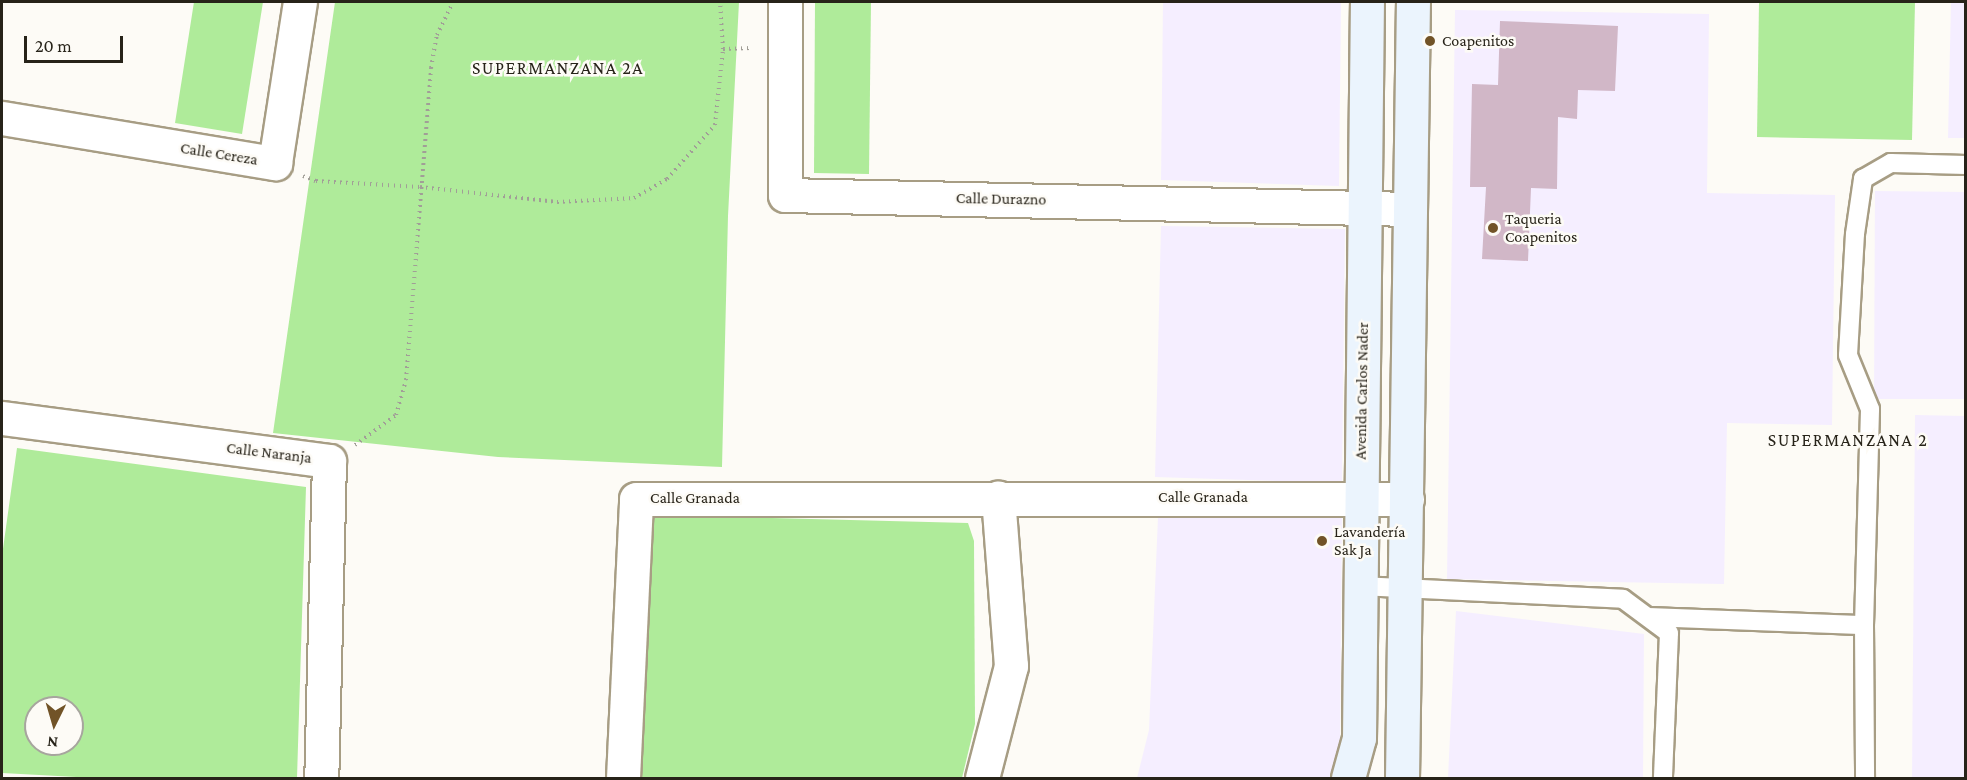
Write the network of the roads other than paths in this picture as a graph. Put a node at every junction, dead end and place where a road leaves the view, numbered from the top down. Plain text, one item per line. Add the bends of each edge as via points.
1 (300, 2) edge
2 (785, 2) edge
3 (1366, 2) edge
4 (1413, 2) edge
5 (2, 118) edge
6 (1965, 165) edge
7 (1364, 206) junction
8 (1410, 209) junction
9 (2, 418) edge
10 (1361, 497) junction
11 (998, 498) junction
12 (1407, 500) junction
13 (1360, 586) junction
14 (1406, 588) junction
15 (1651, 617) junction
16 (1864, 625) junction
17 (321, 778) edge
18 (623, 778) edge
19 (982, 778) edge
20 (1348, 778) edge
21 (1402, 778) edge
22 (1663, 778) edge
23 (1865, 778) edge

1 - 5 street, Calle Cereza via 275,163
2 - 7 street, Calle Durazno via 785,195
3 - 7 street, Avenida Carlos Nader
4 - 8 street
6 - 16 lane via 1891,163 1863,178 1855,234 1848,355 1870,409
7 - 8 street, Calle Durazno
7 - 10 street, Avenida Carlos Nader
8 - 12 street
9 - 17 street, Calle Naranja via 329,460
10 - 11 street, Calle Granada
10 - 12 street, Calle Granada
10 - 13 street, Avenida Carlos Nader
11 - 18 street, Calle Granada via 636,499
11 - 19 street via 1011,666
12 - 14 street
13 - 14 lane
13 - 20 street, Avenida Carlos Nader via 1359,738
14 - 15 lane via 1623,599
14 - 21 street
15 - 16 lane
15 - 22 lane via 1669,633
16 - 23 lane

